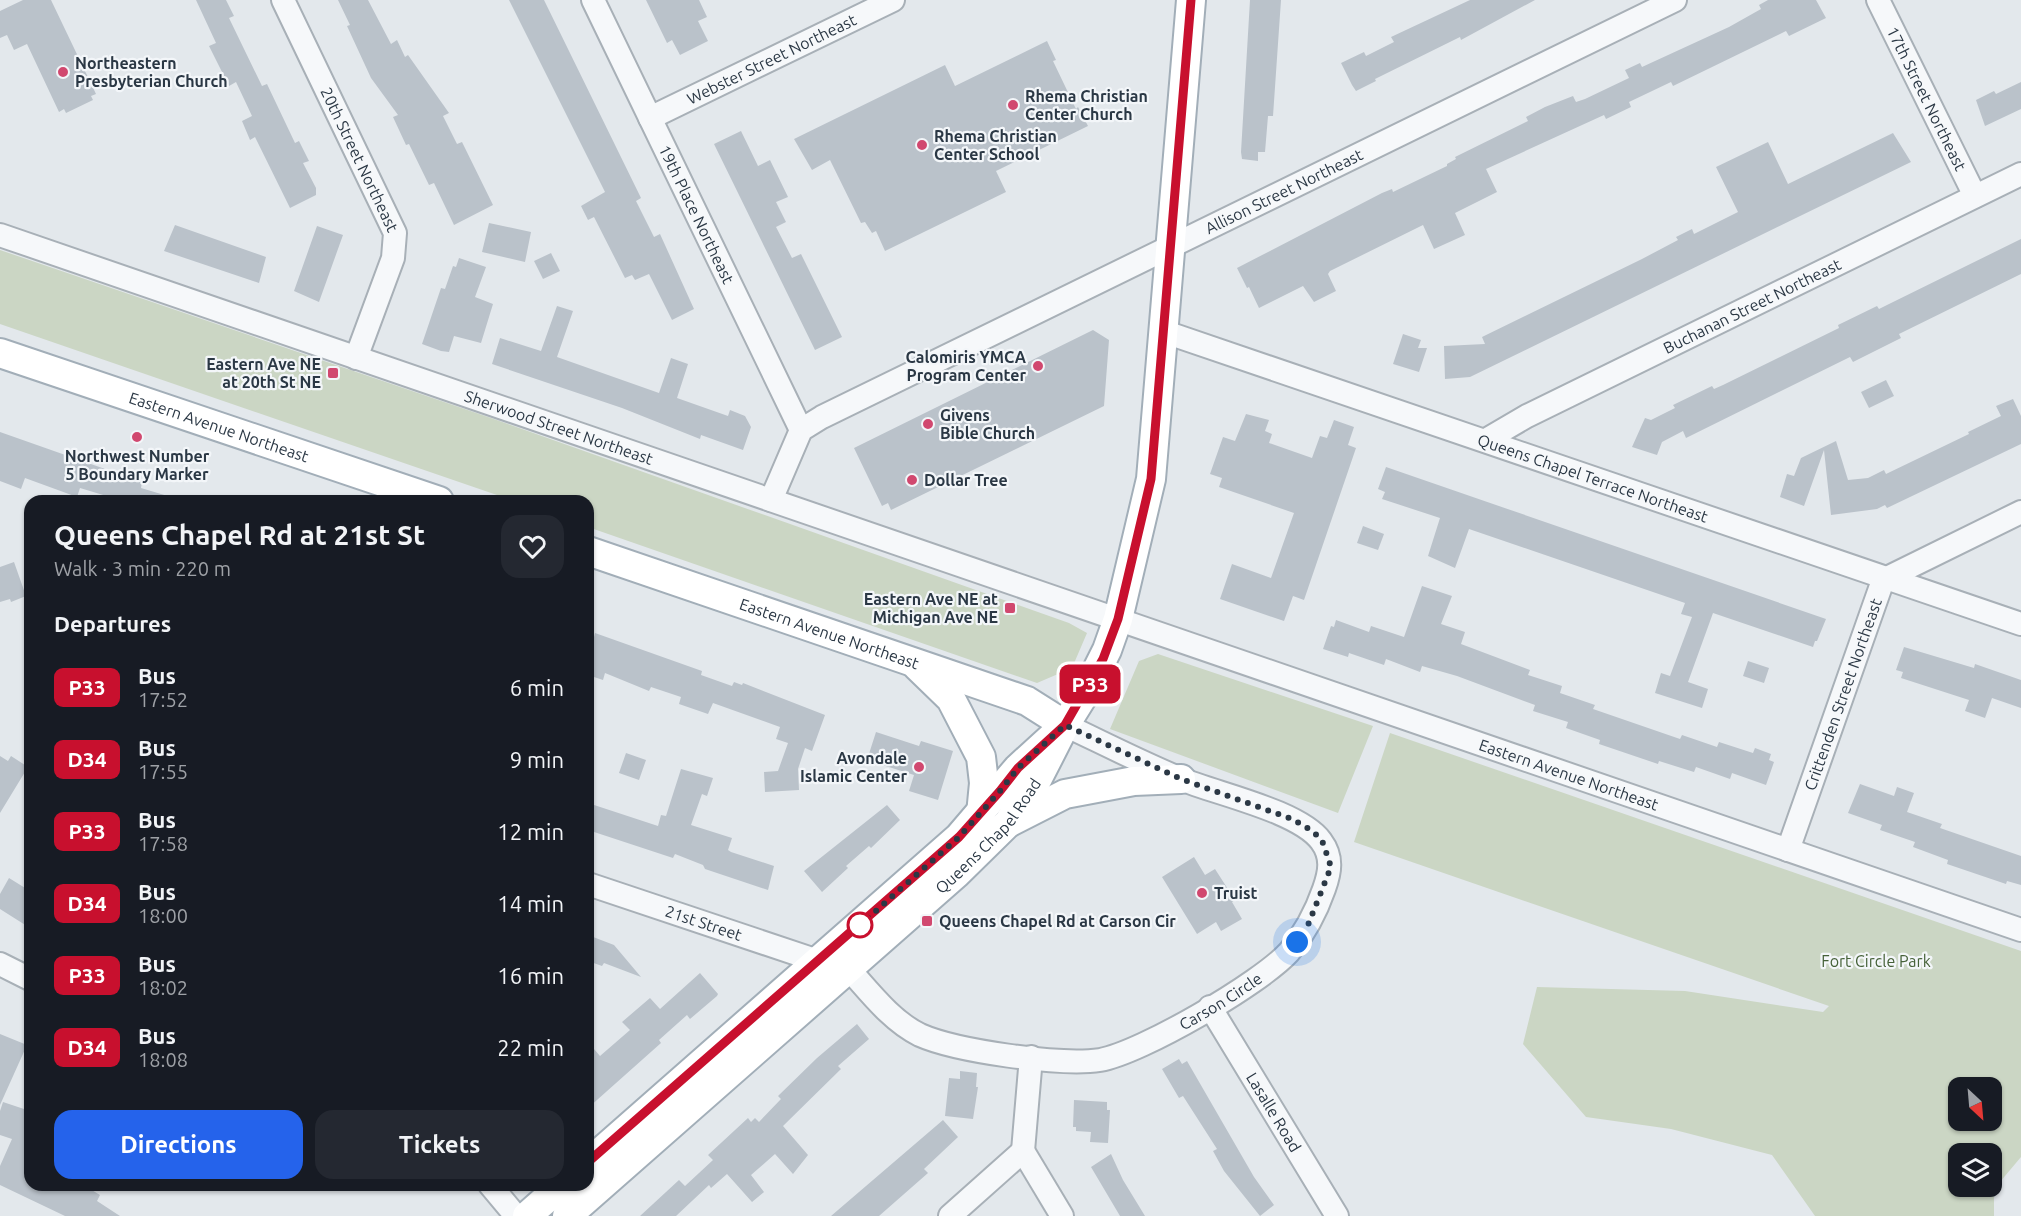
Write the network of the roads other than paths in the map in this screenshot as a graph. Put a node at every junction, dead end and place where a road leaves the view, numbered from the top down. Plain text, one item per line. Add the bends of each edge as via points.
1 (283, 0) edge
2 (593, 0) edge
3 (893, 0) edge
4 (1191, 0) edge
5 (1675, 0) edge
6 (1878, 0) edge
7 (650, 118) junction
8 (2021, 174) edge
9 (1975, 196) junction
10 (0, 235) edge
11 (1171, 245) junction
12 (1165, 332) junction
13 (0, 353) edge
14 (356, 358) junction
15 (801, 430) junction
16 (1486, 440) junction
17 (421, 495) edge
18 (771, 500) junction
19 (2021, 512) edge
20 (594, 553) edge
21 (1887, 578) junction
22 (1118, 619) junction
23 (2021, 624) edge
24 (911, 661) junction
25 (1065, 725) junction
26 (1181, 779) junction
27 (981, 814) junction
28 (1008, 822) junction
29 (1788, 850) junction
30 (594, 886) edge
31 (2021, 930) edge
32 (819, 961) junction
33 (0, 964) edge
34 (847, 967) junction
35 (24, 976) edge
36 (1210, 1007) junction
37 (1031, 1057) junction
38 (1023, 1151) junction
39 (594, 1157) edge
40 (495, 1191) edge
41 (555, 1191) edge
42 (516, 1216) edge
43 (527, 1216) edge
44 (567, 1216) edge
45 (950, 1216) edge
46 (1062, 1216) edge
47 (1336, 1216) edge

1 - 14 street, 20th Street Northeast via 395,233 393,258
2 - 7 street, 19th Place Northeast
3 - 7 street, Webster Street Northeast
4 - 11 main road
5 - 11 street, Allison Street Northeast
6 - 9 street, 17th Street Northeast
7 - 15 street, 19th Place Northeast
8 - 9 street, Buchanan Street Northeast
9 - 16 street, Buchanan Street Northeast via 1527,416
10 - 14 street, Sherwood Street Northeast
11 - 12 main road
11 - 15 street, Allison Street Northeast
12 - 16 street, Queens Chapel Terrace Northeast
12 - 22 main road via 1151,479
13 - 17 main road, Eastern Avenue Northeast
14 - 18 street, Sherwood Street Northeast
15 - 18 street
16 - 21 street, Queens Chapel Terrace Northeast
18 - 22 street, Sherwood Street Northeast
19 - 21 street, Crittenden Street Northeast
20 - 24 main road, Eastern Avenue Northeast
21 - 23 street, Queens Chapel Terrace Northeast
21 - 29 street, Crittenden Street Northeast
22 - 25 main road via 1103,659
22 - 29 street, Eastern Avenue Northeast
24 - 25 main road, Eastern Avenue Northeast via 1027,701
24 - 27 main road via 951,699 981,757
25 - 26 street, Carson Circle
25 - 27 main road, Queens Chapel Road via 1018,768
25 - 28 main road, Queens Chapel Road via 1038,778
26 - 28 main road via 1134,781 1065,794
26 - 36 street, Carson Circle via 1292,819 1314,832 1323,843 1331,867 1306,930 1287,954 1264,974
27 - 32 main road, Queens Chapel Road
28 - 34 main road, Queens Chapel Road via 956,874
29 - 31 street, Eastern Avenue Northeast
30 - 32 street, 21st Street
32 - 39 main road, Queens Chapel Road
33 - 35 street
34 - 37 street, Carson Circle via 885,1007 918,1034 952,1046
34 - 44 main road, Queens Chapel Road
36 - 37 street, Carson Circle via 1120,1055 1077,1062
36 - 47 street, Lasalle Road
37 - 38 street
38 - 45 street
38 - 46 street
40 - 42 street
41 - 43 main road

